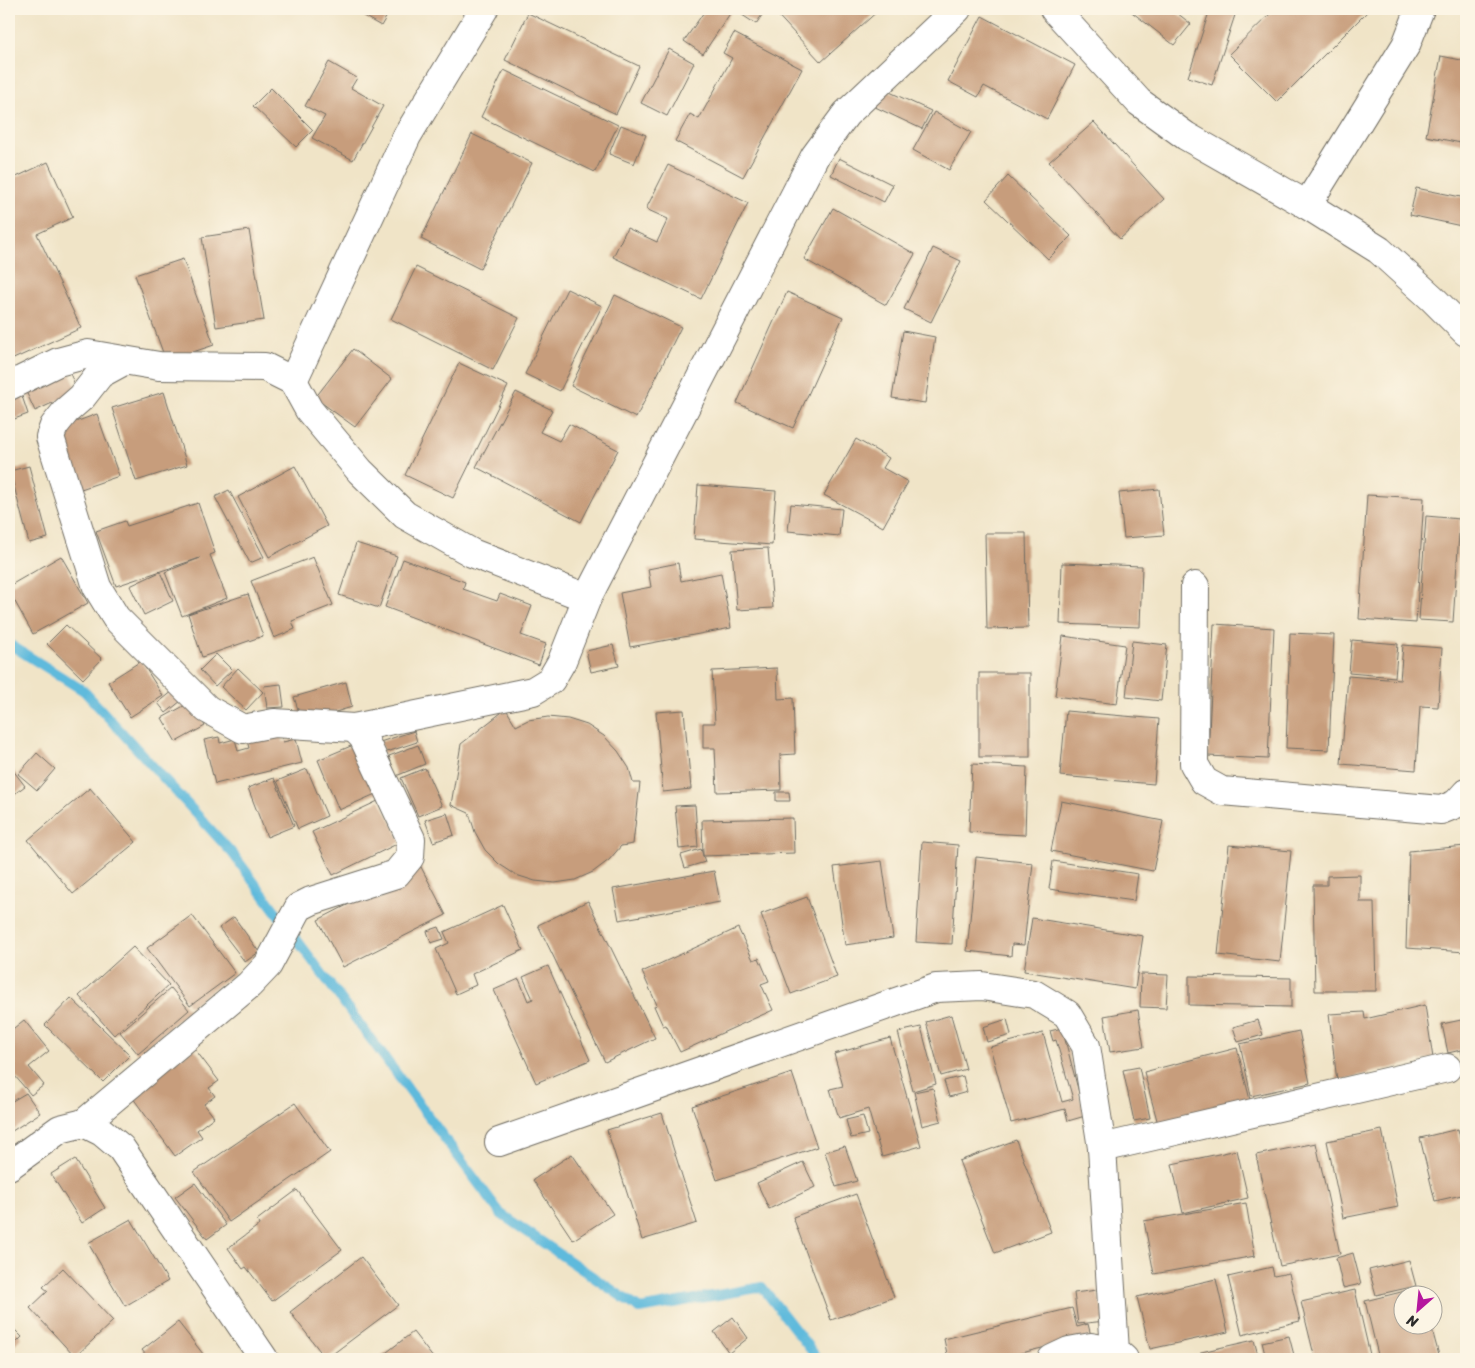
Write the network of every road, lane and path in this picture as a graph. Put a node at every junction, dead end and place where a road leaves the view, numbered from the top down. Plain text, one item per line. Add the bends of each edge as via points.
1 (484, 9) edge
2 (957, 9) edge
3 (1054, 9) edge
4 (1420, 9) edge
5 (1307, 205) junction
6 (1466, 332) edge
7 (124, 361) junction
8 (293, 381) junction
9 (9, 386) edge
10 (1195, 586) dead end
11 (587, 598) junction
12 (354, 728) junction
13 (1466, 793) edge
14 (1447, 1068) dead end
15 (84, 1123) junction
16 (499, 1142) dead end
17 (1102, 1148) junction
18 (9, 1166) edge
19 (1119, 1355) edge
20 (264, 1359) edge
21 (1052, 1359) edge

1 - 8 street via 408,136
2 - 11 street via 846,114 815,156
3 - 5 street via 1139,102 1186,136
4 - 5 street via 1406,45
5 - 6 street via 1379,250
7 - 8 street via 159,366 264,367
7 - 9 street via 88,354 58,362
7 - 12 street via 100,374 54,426 50,437 97,587 116,618 206,709 243,729 274,723
8 - 11 street via 309,410 360,471 405,515 472,552
10 - 13 street via 1194,764 1204,782 1222,791 1442,810 1456,804
11 - 12 street via 562,661 550,680 532,691
12 - 15 street via 363,737 411,839 410,857 396,874 299,907 268,965 249,985
14 - 17 street
15 - 18 street via 60,1129
15 - 20 street via 102,1132 121,1148
16 - 17 street via 936,988 982,986 1034,994 1067,1014 1086,1046
17 - 19 street
19 - 21 street via 1091,1347 1069,1351

